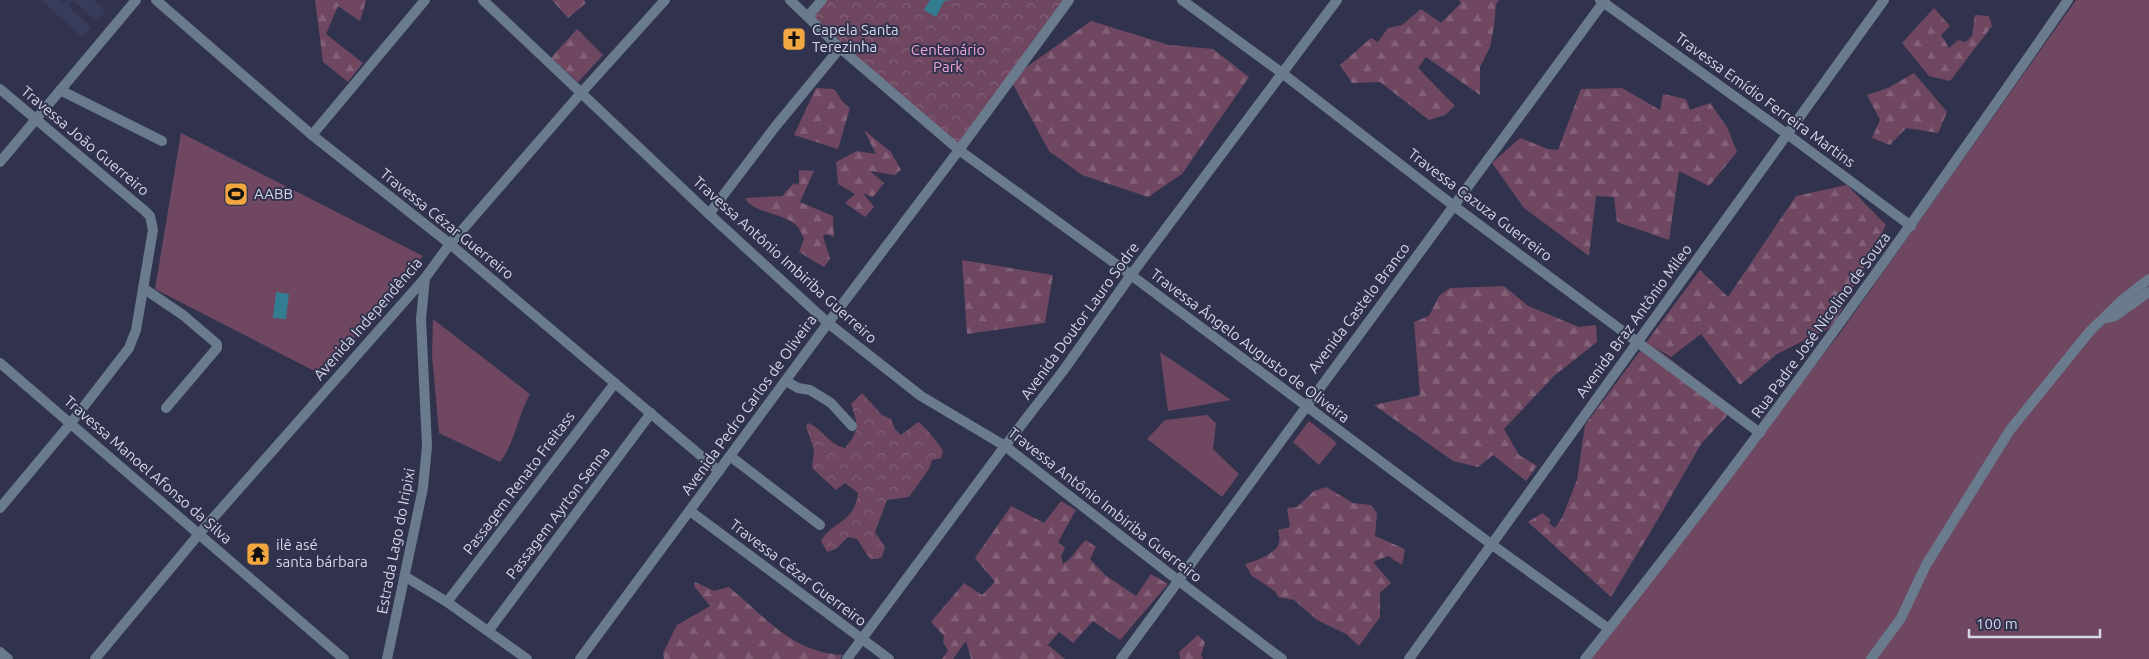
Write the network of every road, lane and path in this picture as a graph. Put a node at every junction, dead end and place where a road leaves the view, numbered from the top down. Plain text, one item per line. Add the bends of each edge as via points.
1 (136, 0) edge
2 (156, 0) edge
3 (425, 0) edge
4 (483, 0) edge
5 (665, 0) edge
6 (790, 0) edge
7 (822, 0) edge
8 (1068, 0) edge
9 (1182, 0) edge
10 (1337, 0) edge
11 (1884, 0) edge
12 (2068, 0) edge
13 (1603, 1) edge
14 (808, 16) junction
15 (840, 48) junction
16 (1282, 73) junction
17 (0, 89) edge
18 (60, 90) junction
19 (581, 93) junction
20 (36, 119) junction
21 (1788, 134) junction
22 (312, 135) junction
23 (162, 141) dead end
24 (959, 150) junction
25 (0, 162) edge
26 (1454, 206) junction
27 (709, 214) junction
28 (1911, 226) junction
29 (450, 244) junction
30 (1131, 275) junction
31 (425, 278) junction
32 (2149, 279) edge
33 (143, 288) junction
34 (2149, 292) edge
35 (2099, 322) junction
36 (828, 323) junction
37 (1638, 341) junction
38 (0, 363) edge
39 (786, 380) junction
40 (614, 382) junction
41 (1305, 406) junction
42 (166, 408) dead end
43 (651, 413) junction
44 (71, 423) junction
45 (852, 426) dead end
46 (1760, 433) junction
47 (1005, 446) junction
48 (730, 456) junction
49 (719, 471) junction
50 (0, 508) edge
51 (690, 511) junction
52 (820, 525) dead end
53 (199, 534) junction
54 (1491, 544) junction
55 (406, 577) junction
56 (1179, 582) junction
57 (447, 602) junction
58 (1609, 629) junction
59 (489, 630) junction
60 (862, 639) junction
61 (0, 652) edge
62 (8, 659) edge
63 (95, 659) edge
64 (344, 659) edge
65 (387, 659) edge
66 (527, 659) edge
67 (580, 659) edge
68 (847, 659) edge
69 (889, 659) edge
70 (1121, 659) edge
71 (1282, 659) edge
72 (1409, 659) edge
73 (1585, 659) edge
74 (1871, 659) edge

1 - 18 street
2 - 22 street, Travessa Cézar Guerreiro
3 - 22 street
4 - 19 street, Travessa Antônio Imbiriba Guerreiro
5 - 19 street, Avenida Independência
6 - 14 street, Travessa Ângelo Augusto de Oliveira
7 - 14 street
8 - 24 street, Avenida Pedro Carlos de Oliveira
9 - 16 street, Travessa Cazuza Guerreiro
10 - 16 street, Avenida Doutor Lauro Sodre
11 - 21 street, Avenida Braz Antônio Mileo
12 - 28 street, Rua Padre José Nicolino de Souza
13 - 21 street, Travessa Emídio Ferreira Martins
13 - 26 street, Avenida Castelo Branco
14 - 15 street, Travessa Ângelo Augusto de Oliveira
15 - 24 street, Travessa Ângelo Augusto de Oliveira
15 - 27 street via 774,127
16 - 26 street, Travessa Cazuza Guerreiro
16 - 30 street, Avenida Doutor Lauro Sodre
17 - 20 street, Travessa João Guerreiro
18 - 20 street
18 - 23 street
19 - 27 street, Travessa Antônio Imbiriba Guerreiro
19 - 29 street, Avenida Independência
20 - 25 street
20 - 33 street, Travessa João Guerreiro via 150,216 153,230
21 - 28 street, Travessa Emídio Ferreira Martins
21 - 37 street, Avenida Braz Antônio Mileo
22 - 29 street, Travessa Cézar Guerreiro
24 - 30 street, Travessa Ângelo Augusto de Oliveira
24 - 36 street, Avenida Pedro Carlos de Oliveira
26 - 37 street, Travessa Cazuza Guerreiro
26 - 41 street, Avenida Castelo Branco
27 - 36 street, Travessa Antônio Imbiriba Guerreiro
28 - 46 street, Rua Padre José Nicolino de Souza
29 - 31 street, Avenida Independência
29 - 40 street, Travessa Cézar Guerreiro
30 - 41 street, Travessa Ângelo Augusto de Oliveira
30 - 47 street, Avenida Doutor Lauro Sodre
31 - 53 street, Avenida Independência
31 - 55 street, Estrada Lago do Iripixi via 421,319 427,446 423,488
32 - 35 street
33 - 42 street via 183,315 217,344
33 - 44 street via 136,330 129,348
34 - 35 street via 2115,316
35 - 74 street via 2010,430 1926,565 1901,618
36 - 39 street, Avenida Pedro Carlos de Oliveira
36 - 47 street, Travessa Antônio Imbiriba Guerreiro via 921,396
37 - 46 street, Travessa Cazuza Guerreiro
37 - 54 street, Avenida Braz Antônio Mileo
38 - 44 street, Travessa Manoel Afonso da Silva
39 - 45 street via 831,403
39 - 48 street, Avenida Pedro Carlos de Oliveira
40 - 43 street, Travessa Cézar Guerreiro
40 - 57 street, Passagem Renato Freitass
41 - 54 street, Travessa Ângelo Augusto de Oliveira
41 - 56 street, Avenida Castelo Branco
43 - 49 street, Travessa Cézar Guerreiro
43 - 59 street, Passagem Ayrton Senna
44 - 50 street
44 - 53 street, Travessa Manoel Afonso da Silva
46 - 58 street, Rua Padre José Nicolino de Souza
47 - 56 street, Travessa Antônio Imbiriba Guerreiro
47 - 60 street, Avenida Doutor Lauro Sodre
48 - 49 street, Avenida Pedro Carlos de Oliveira
48 - 52 street
49 - 51 street, Avenida Pedro Carlos de Oliveira
51 - 60 street, Travessa Cézar Guerreiro
51 - 67 street, Avenida Pedro Carlos de Oliveira
53 - 63 street, Avenida Independência
53 - 64 street, Travessa Manoel Afonso da Silva
54 - 58 street, Travessa Ângelo Augusto de Oliveira
54 - 72 street, Avenida Braz Antônio Mileo
55 - 57 street
55 - 65 street, Estrada Lago do Iripixi
56 - 70 street, Avenida Castelo Branco
56 - 71 street, Travessa Antônio Imbiriba Guerreiro
57 - 59 street
58 - 73 street, Rua Padre José Nicolino de Souza
59 - 66 street
60 - 68 street, Avenida Doutor Lauro Sodre
60 - 69 street, Travessa Cézar Guerreiro
61 - 62 street

